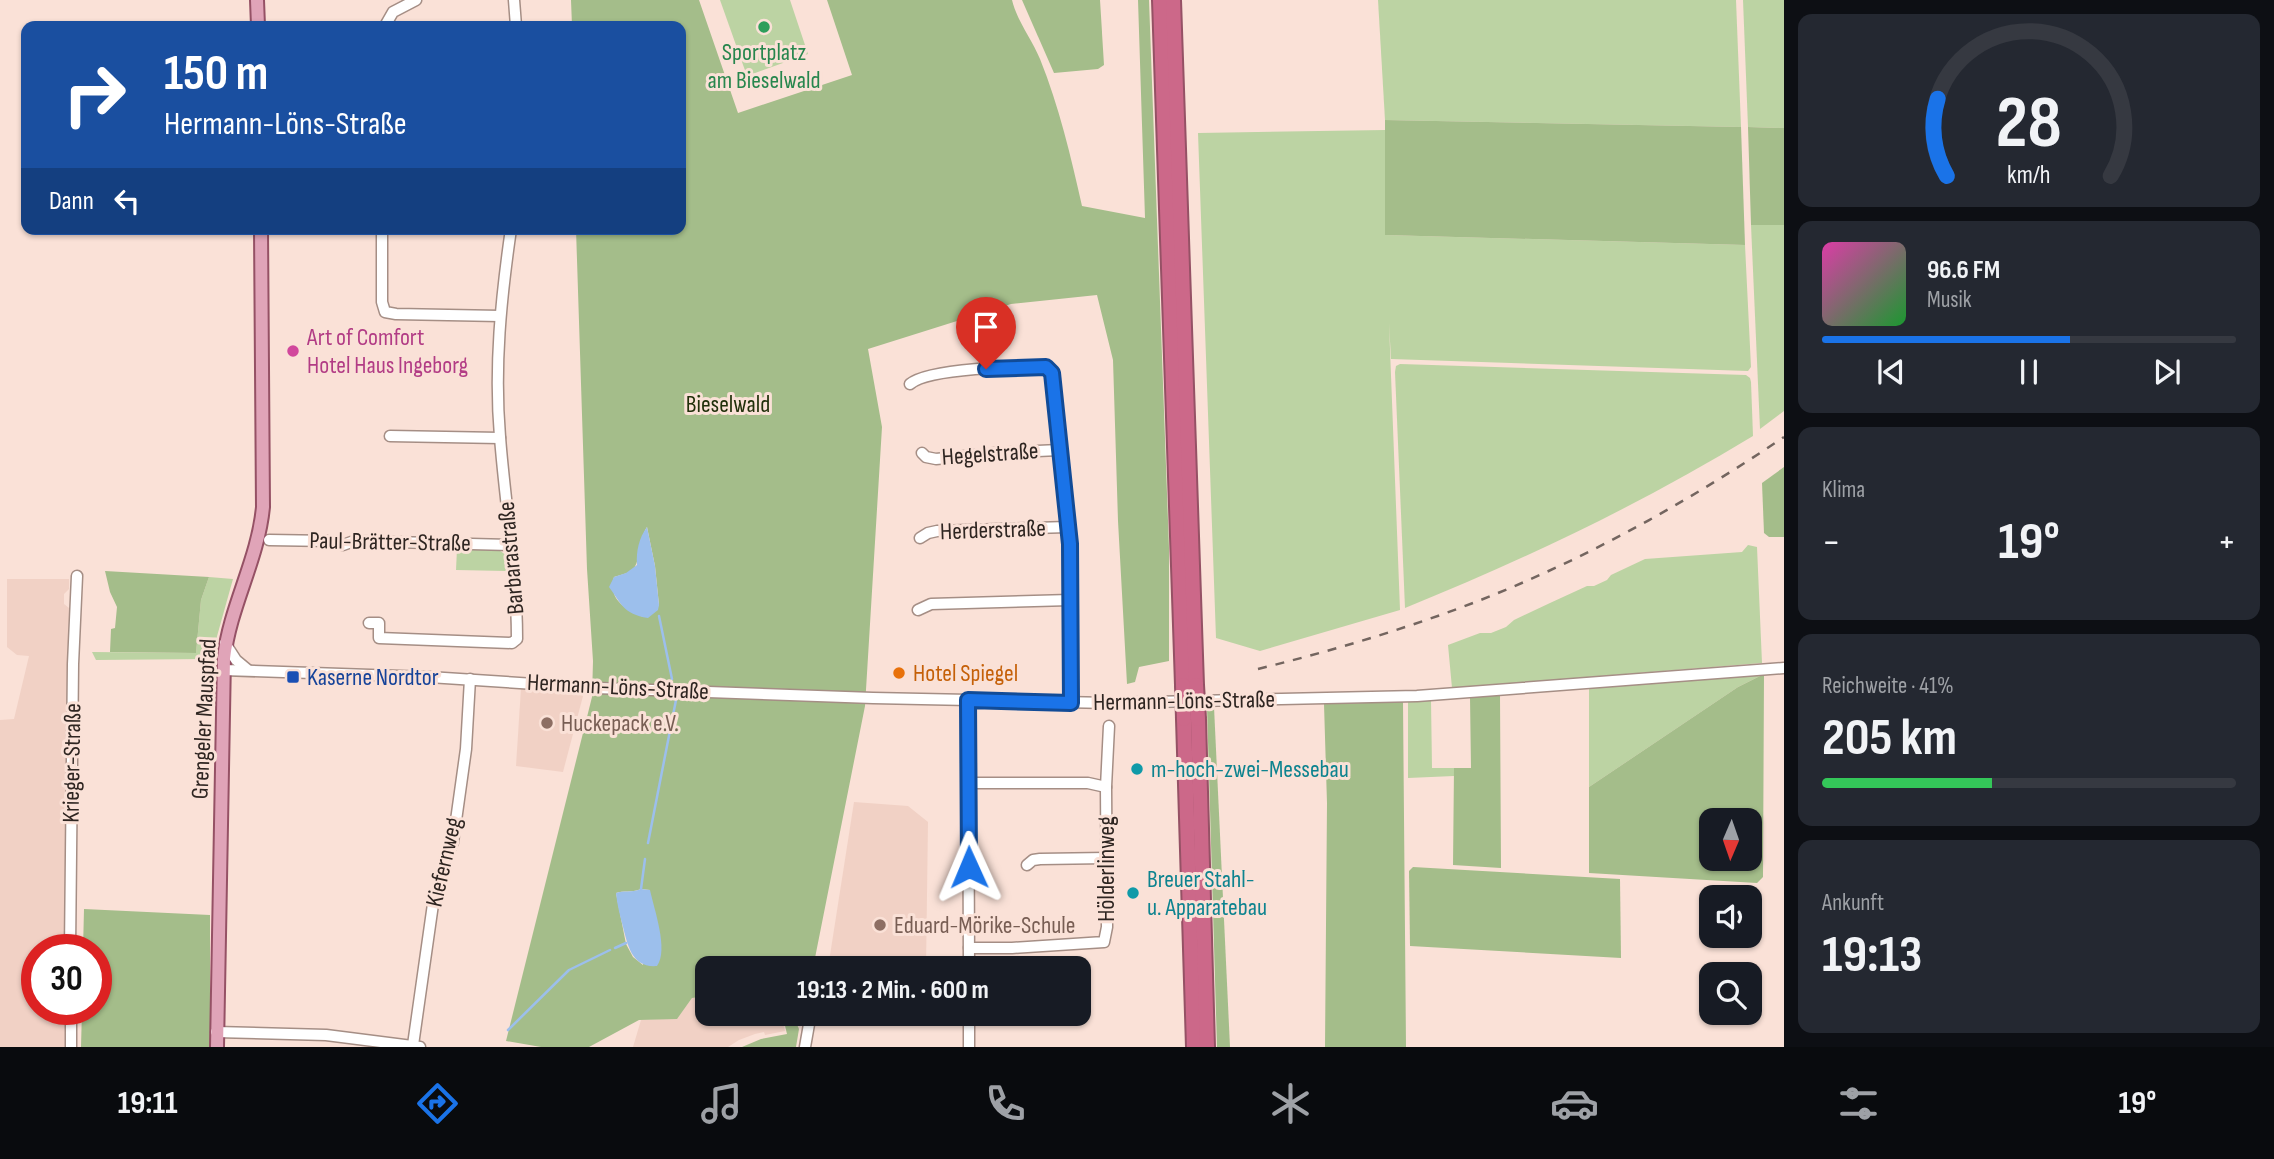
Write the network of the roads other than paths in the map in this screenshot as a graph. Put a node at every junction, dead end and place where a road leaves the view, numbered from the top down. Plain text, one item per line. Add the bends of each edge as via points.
1 (257, 0) edge
2 (393, 0) edge
3 (416, 0) edge
4 (514, 0) edge
5 (1160, 0) edge
6 (1174, 0) edge
7 (393, 12) junction
8 (258, 21) edge
9 (388, 21) edge
10 (516, 21) edge
11 (261, 235) edge
12 (382, 235) edge
13 (510, 235) edge
14 (500, 316) junction
15 (910, 384) dead end
16 (390, 436) dead end
17 (500, 438) junction
18 (1059, 450) junction
19 (922, 453) dead end
20 (1068, 527) junction
21 (920, 538) dead end
22 (269, 540) dead end
23 (512, 545) junction
24 (77, 576) dead end
25 (1070, 600) junction
26 (918, 610) dead end
27 (369, 623) dead end
28 (225, 643) junction
29 (1784, 668) edge
30 (223, 670) junction
31 (248, 670) junction
32 (470, 679) junction
33 (1189, 685) junction
34 (968, 700) junction
35 (1071, 703) junction
36 (1191, 719) junction
37 (1108, 726) dead end
38 (968, 783) junction
39 (1106, 787) junction
40 (1107, 858) junction
41 (1027, 865) dead end
42 (70, 934) edge
43 (969, 948) junction
44 (969, 956) edge
45 (71, 1025) edge
46 (809, 1026) edge
47 (969, 1026) edge
48 (216, 1032) junction
49 (416, 1046) edge
50 (71, 1047) edge
51 (217, 1047) edge
52 (805, 1047) edge
53 (969, 1047) edge
54 (1194, 1047) edge
55 (1207, 1047) edge

1 - 8 main road
2 - 7 street
3 - 7 street
4 - 10 street
5 - 33 highway
6 - 33 highway
7 - 9 street
11 - 28 main road, Grengeler Mauspfad via 263,507 259,538
12 - 14 street via 385,312
13 - 14 street, Barbarastraße
14 - 17 street, Barbarastraße
15 - 18 street via 920,377 971,370 1046,367 1052,373
16 - 17 street
17 - 23 street, Barbarastraße
18 - 19 street, Hegelstraße via 936,459
18 - 20 street
20 - 21 street, Herderstraße via 937,531
20 - 25 street
22 - 23 street, Paul-Brätter-Straße
23 - 27 street, Barbarastraße via 517,600 517,639 512,643 379,638 379,623
24 - 42 street, Krieger-Straße
25 - 26 street via 931,604
25 - 35 street
28 - 30 main road, Grengeler Mauspfad
28 - 31 street
29 - 35 street, Hermann-Löns-Straße via 1405,697
30 - 31 street, Hermann-Löns-Straße
30 - 48 main road, Grengeler Mauspfad
31 - 32 street, Hermann-Löns-Straße
32 - 34 street, Hermann-Löns-Straße via 596,688
32 - 49 street, Kiefernweg via 453,842 434,897
33 - 36 highway, bridge
34 - 35 street, Hermann-Löns-Straße
34 - 38 street
36 - 54 highway
36 - 55 highway
37 - 39 street, Hölderlinweg
38 - 39 street, Hölderlinweg
38 - 43 street
39 - 40 street, Hölderlinweg
40 - 41 street via 1041,859
40 - 43 street, Hölderlinweg via 1104,942
43 - 44 street
45 - 50 street
46 - 52 street
47 - 53 street
48 - 49 street via 326,1035
48 - 51 main road, Grengeler Mauspfad

